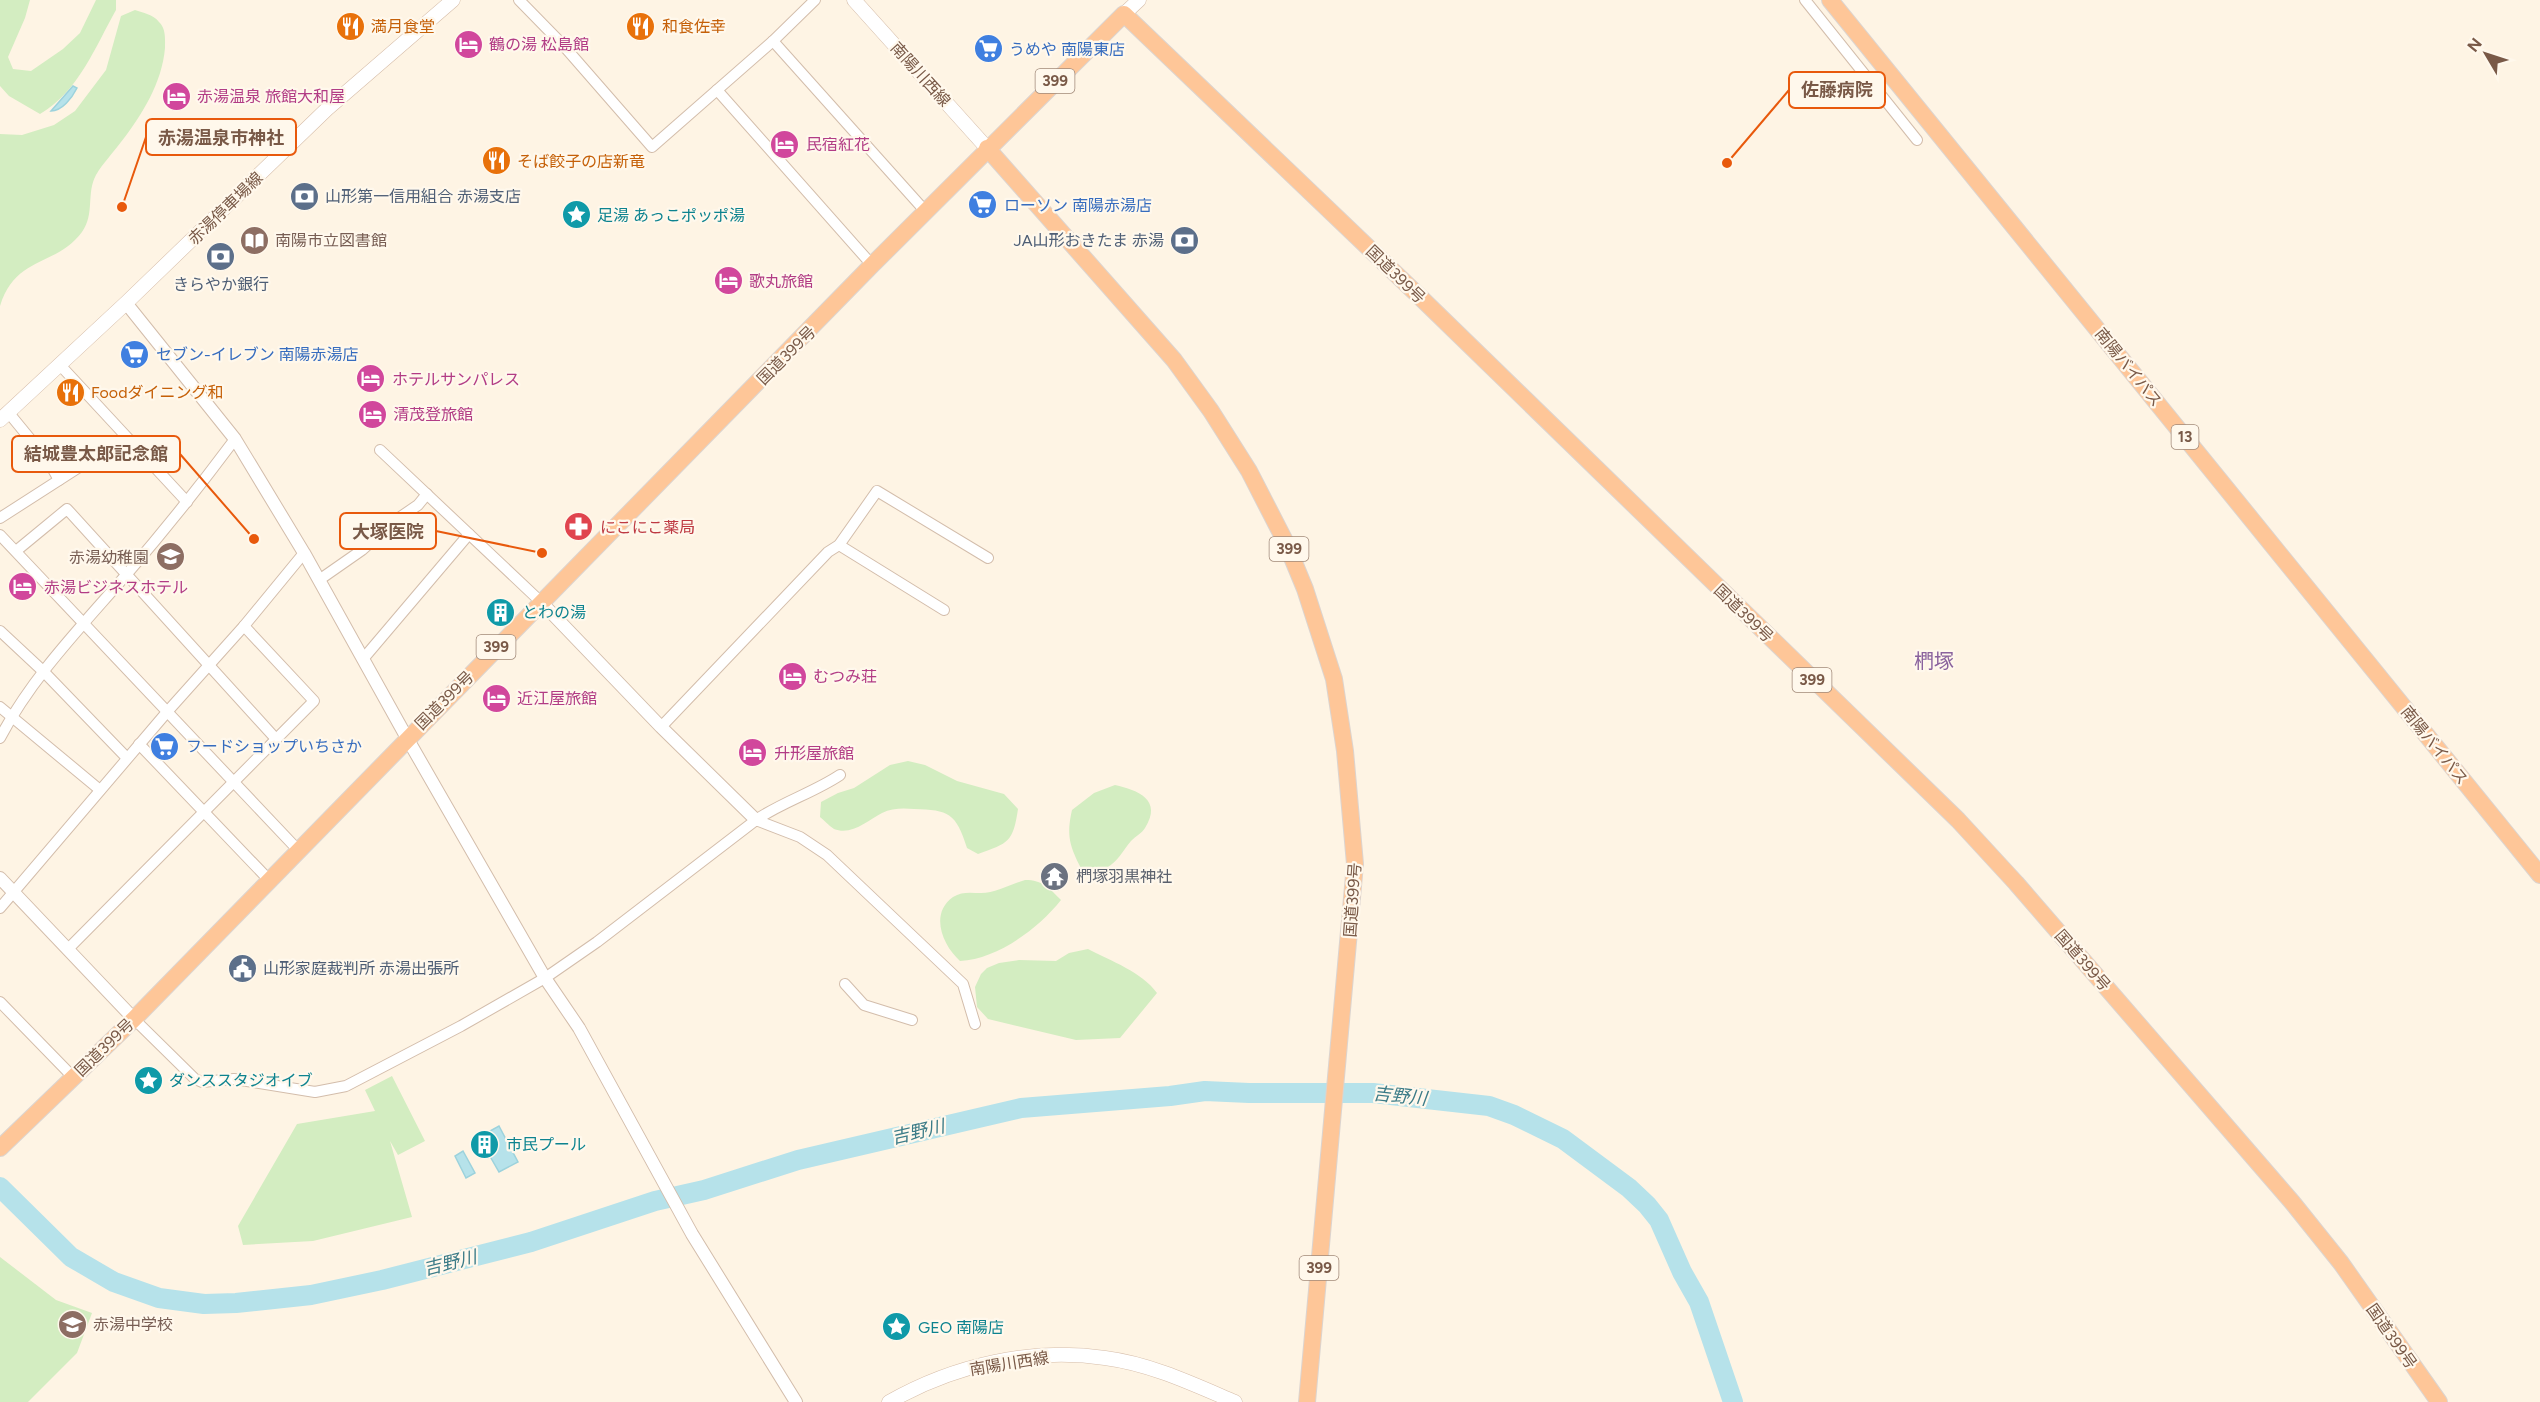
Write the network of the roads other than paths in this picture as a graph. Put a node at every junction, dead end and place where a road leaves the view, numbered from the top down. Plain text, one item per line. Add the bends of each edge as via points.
1 (453, 0) edge
2 (519, 0) edge
3 (815, 0) edge
4 (854, 0) edge
5 (1139, 0) edge
6 (1805, 0) edge
7 (1830, 0) edge
8 (1124, 14) junction
9 (773, 41) junction
10 (717, 90) junction
11 (1917, 140) dead end
12 (987, 148) junction
13 (926, 212) junction
14 (872, 265) junction
15 (126, 303) junction
16 (60, 365) junction
17 (4, 416) edge
18 (126, 437) junction
19 (235, 439) junction
20 (380, 450) dead end
21 (59, 480) junction
22 (427, 494) junction
23 (187, 502) junction
24 (0, 518) edge
25 (469, 534) junction
26 (0, 535) edge
27 (839, 545) junction
28 (16, 551) junction
29 (304, 553) junction
30 (988, 558) dead end
31 (126, 575) junction
32 (319, 580) junction
33 (541, 602) junction
34 (944, 610) dead end
35 (83, 624) junction
36 (244, 626) junction
37 (0, 631) edge
38 (363, 659) junction
39 (209, 665) junction
40 (44, 672) junction
41 (0, 707) edge
42 (167, 712) junction
43 (11, 716) junction
44 (661, 727) junction
45 (0, 738) edge
46 (407, 738) junction
47 (276, 739) junction
48 (140, 744) junction
49 (128, 758) junction
50 (840, 775) dead end
51 (234, 781) junction
52 (100, 790) junction
53 (203, 811) junction
54 (756, 820) junction
55 (297, 850) junction
56 (2540, 875) edge
57 (0, 878) edge
58 (269, 880) junction
59 (14, 892) junction
60 (0, 908) edge
61 (68, 949) junction
62 (545, 978) junction
63 (845, 984) dead end
64 (0, 1002) edge
65 (134, 1019) junction
66 (912, 1020) dead end
67 (975, 1024) dead end
68 (73, 1077) junction
69 (2, 1146) edge
70 (796, 1402) edge
71 (889, 1402) edge
72 (1235, 1402) edge
73 (1307, 1402) edge
74 (2439, 1402) edge

1 - 15 main road, 赤湯停車場線 via 327,109
2 - 10 street via 652,147
3 - 9 street
4 - 12 main road, 南陽川西線
5 - 8 main road
6 - 11 street
7 - 56 highway, 南陽バイパス / 13
8 - 12 highway, 国道399号 / 399
8 - 74 highway, 国道399号 / 399 via 1958,820 2292,1202 2341,1263
9 - 10 street
9 - 13 street
10 - 14 street
12 - 13 highway, 国道399号 / 399
12 - 73 highway, 国道399号 / 399 via 1180,368 1249,471 1286,543 1334,679 1355,864
13 - 14 highway, 国道399号 / 399
14 - 33 highway, 国道399号 / 399
15 - 16 main road, 赤湯停車場線
15 - 19 street
16 - 17 main road, 赤湯停車場線
16 - 18 street
17 - 21 street via 49,462
18 - 21 street
18 - 23 street
19 - 23 street
19 - 29 street
20 - 22 street
21 - 24 street
22 - 25 street
22 - 32 street via 362,550
23 - 31 street
25 - 33 street
25 - 38 street
26 - 28 street
27 - 30 street via 878,491
27 - 34 street
27 - 44 street
28 - 31 street via 67,509
28 - 35 street
29 - 32 street
29 - 36 street
31 - 35 street
31 - 39 street
32 - 38 street
33 - 44 street
33 - 46 highway, 国道399号 / 399
35 - 40 street
35 - 42 street
36 - 39 street
36 - 47 street via 314,701
37 - 40 street
38 - 46 street
39 - 42 street
39 - 47 street
40 - 43 street
40 - 49 street
41 - 43 street
42 - 48 street
42 - 51 street
43 - 45 street
43 - 52 street
44 - 54 street
46 - 55 highway, 国道399号 / 399
46 - 62 street
47 - 51 street
48 - 49 street
48 - 53 street
49 - 52 street
50 - 54 street
51 - 53 street
51 - 55 street
52 - 59 street
53 - 58 street
53 - 61 street
54 - 62 street
54 - 67 street via 800,837 835,863 963,984
55 - 58 highway, 国道399号 / 399
57 - 59 street
58 - 65 highway, 国道399号 / 399
59 - 60 street
59 - 61 street
61 - 65 street
62 - 65 street via 373,1073 329,1091 288,1089 234,1079 202,1082
62 - 70 street via 579,1028 692,1234
63 - 66 street via 864,1005
64 - 68 street
65 - 68 highway, 国道399号 / 399
68 - 69 highway, 国道399号 / 399
71 - 72 main road, 南陽川西線 via 956,1372 1021,1357 1053,1355 1107,1358 1137,1365

